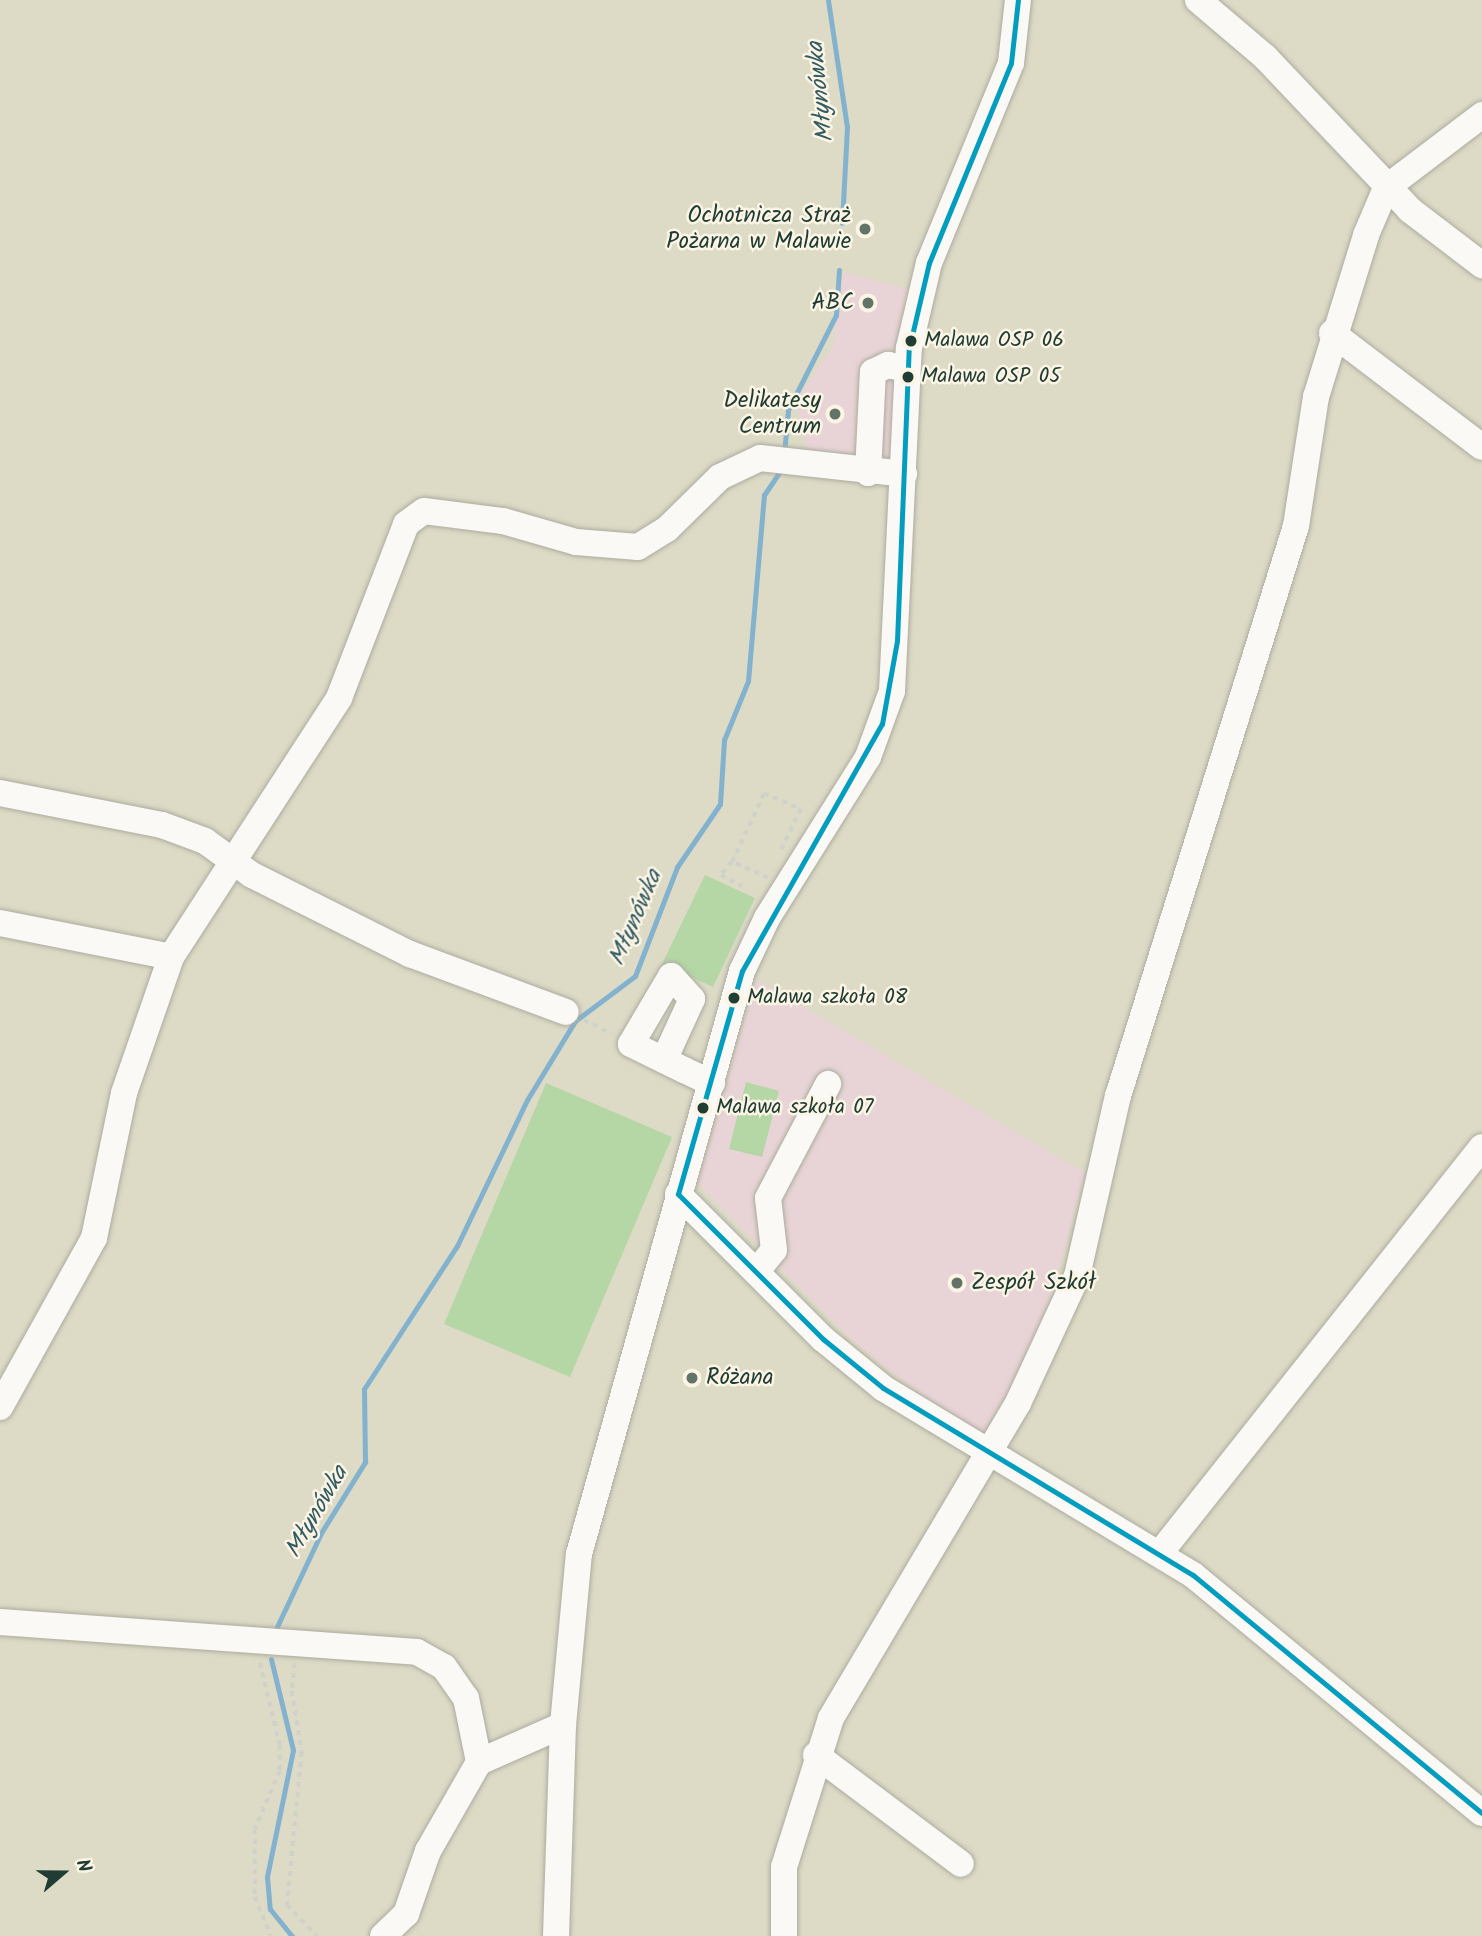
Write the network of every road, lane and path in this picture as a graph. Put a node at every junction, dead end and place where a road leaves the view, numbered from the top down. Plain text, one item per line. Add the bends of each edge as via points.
1 (1018, 0) edge
2 (1198, 0) edge
3 (1482, 116) edge
4 (1386, 188) junction
5 (1482, 265) edge
6 (1332, 333) junction
7 (907, 369) junction
8 (1482, 447) edge
9 (868, 473) junction
10 (904, 474) junction
11 (0, 793) edge
12 (779, 855) dead end
13 (232, 859) junction
14 (732, 862) junction
15 (776, 877) junction
16 (743, 886) dead end
17 (0, 923) edge
18 (171, 957) junction
19 (577, 1016) joint
20 (631, 1044) junction
21 (664, 1060) junction
22 (712, 1083) junction
23 (828, 1084) dead end
24 (1482, 1147) edge
25 (678, 1194) junction
26 (756, 1272) junction
27 (0, 1407) edge
28 (984, 1453) junction
29 (1160, 1553) junction
30 (0, 1622) edge
31 (254, 1640) junction
32 (297, 1643) junction
33 (563, 1725) junction
34 (816, 1755) junction
35 (479, 1762) junction
36 (1482, 1814) edge
37 (961, 1864) dead end
38 (271, 1936) edge
39 (317, 1936) edge
40 (383, 1936) edge
41 (556, 1936) edge
42 (784, 1936) edge

1 - 7 street via 1011,63 929,263
2 - 4 street via 1265,57
3 - 4 street
4 - 5 street
4 - 6 street
6 - 8 street
6 - 28 street via 1296,526 1118,1096 1077,1276 1050,1345
7 - 9 street via 888,365 873,372
7 - 10 street
9 - 10 street
9 - 13 street via 782,459 720,477 667,529 638,547 576,542 503,521 424,511 406,524 339,698
10 - 15 street via 892,691 868,757
11 - 13 street via 162,825
12 - 14 path via 801,809 764,793
13 - 18 street
13 - 19 street via 410,954
14 - 15 path
14 - 16 path via 721,875
15 - 22 street via 742,971
17 - 18 street
18 - 27 street via 124,1093 94,1238
19 - 20 path
20 - 21 street
20 - 21 street via 671,975 692,999
21 - 22 street
22 - 25 street
23 - 26 street via 768,1198 774,1250
24 - 29 street
25 - 26 street
25 - 33 street via 579,1554
26 - 28 street via 854,1365
28 - 29 street
28 - 34 street via 831,1718
29 - 36 street
30 - 31 street
31 - 32 street
31 - 38 path via 280,1745 280,1771 255,1829 255,1897
32 - 35 street via 417,1652 444,1667 466,1698
32 - 39 path via 292,1691 302,1752 287,1905
33 - 35 street
33 - 41 street
34 - 37 street
34 - 42 street via 784,1867
35 - 40 street via 428,1851 406,1914

